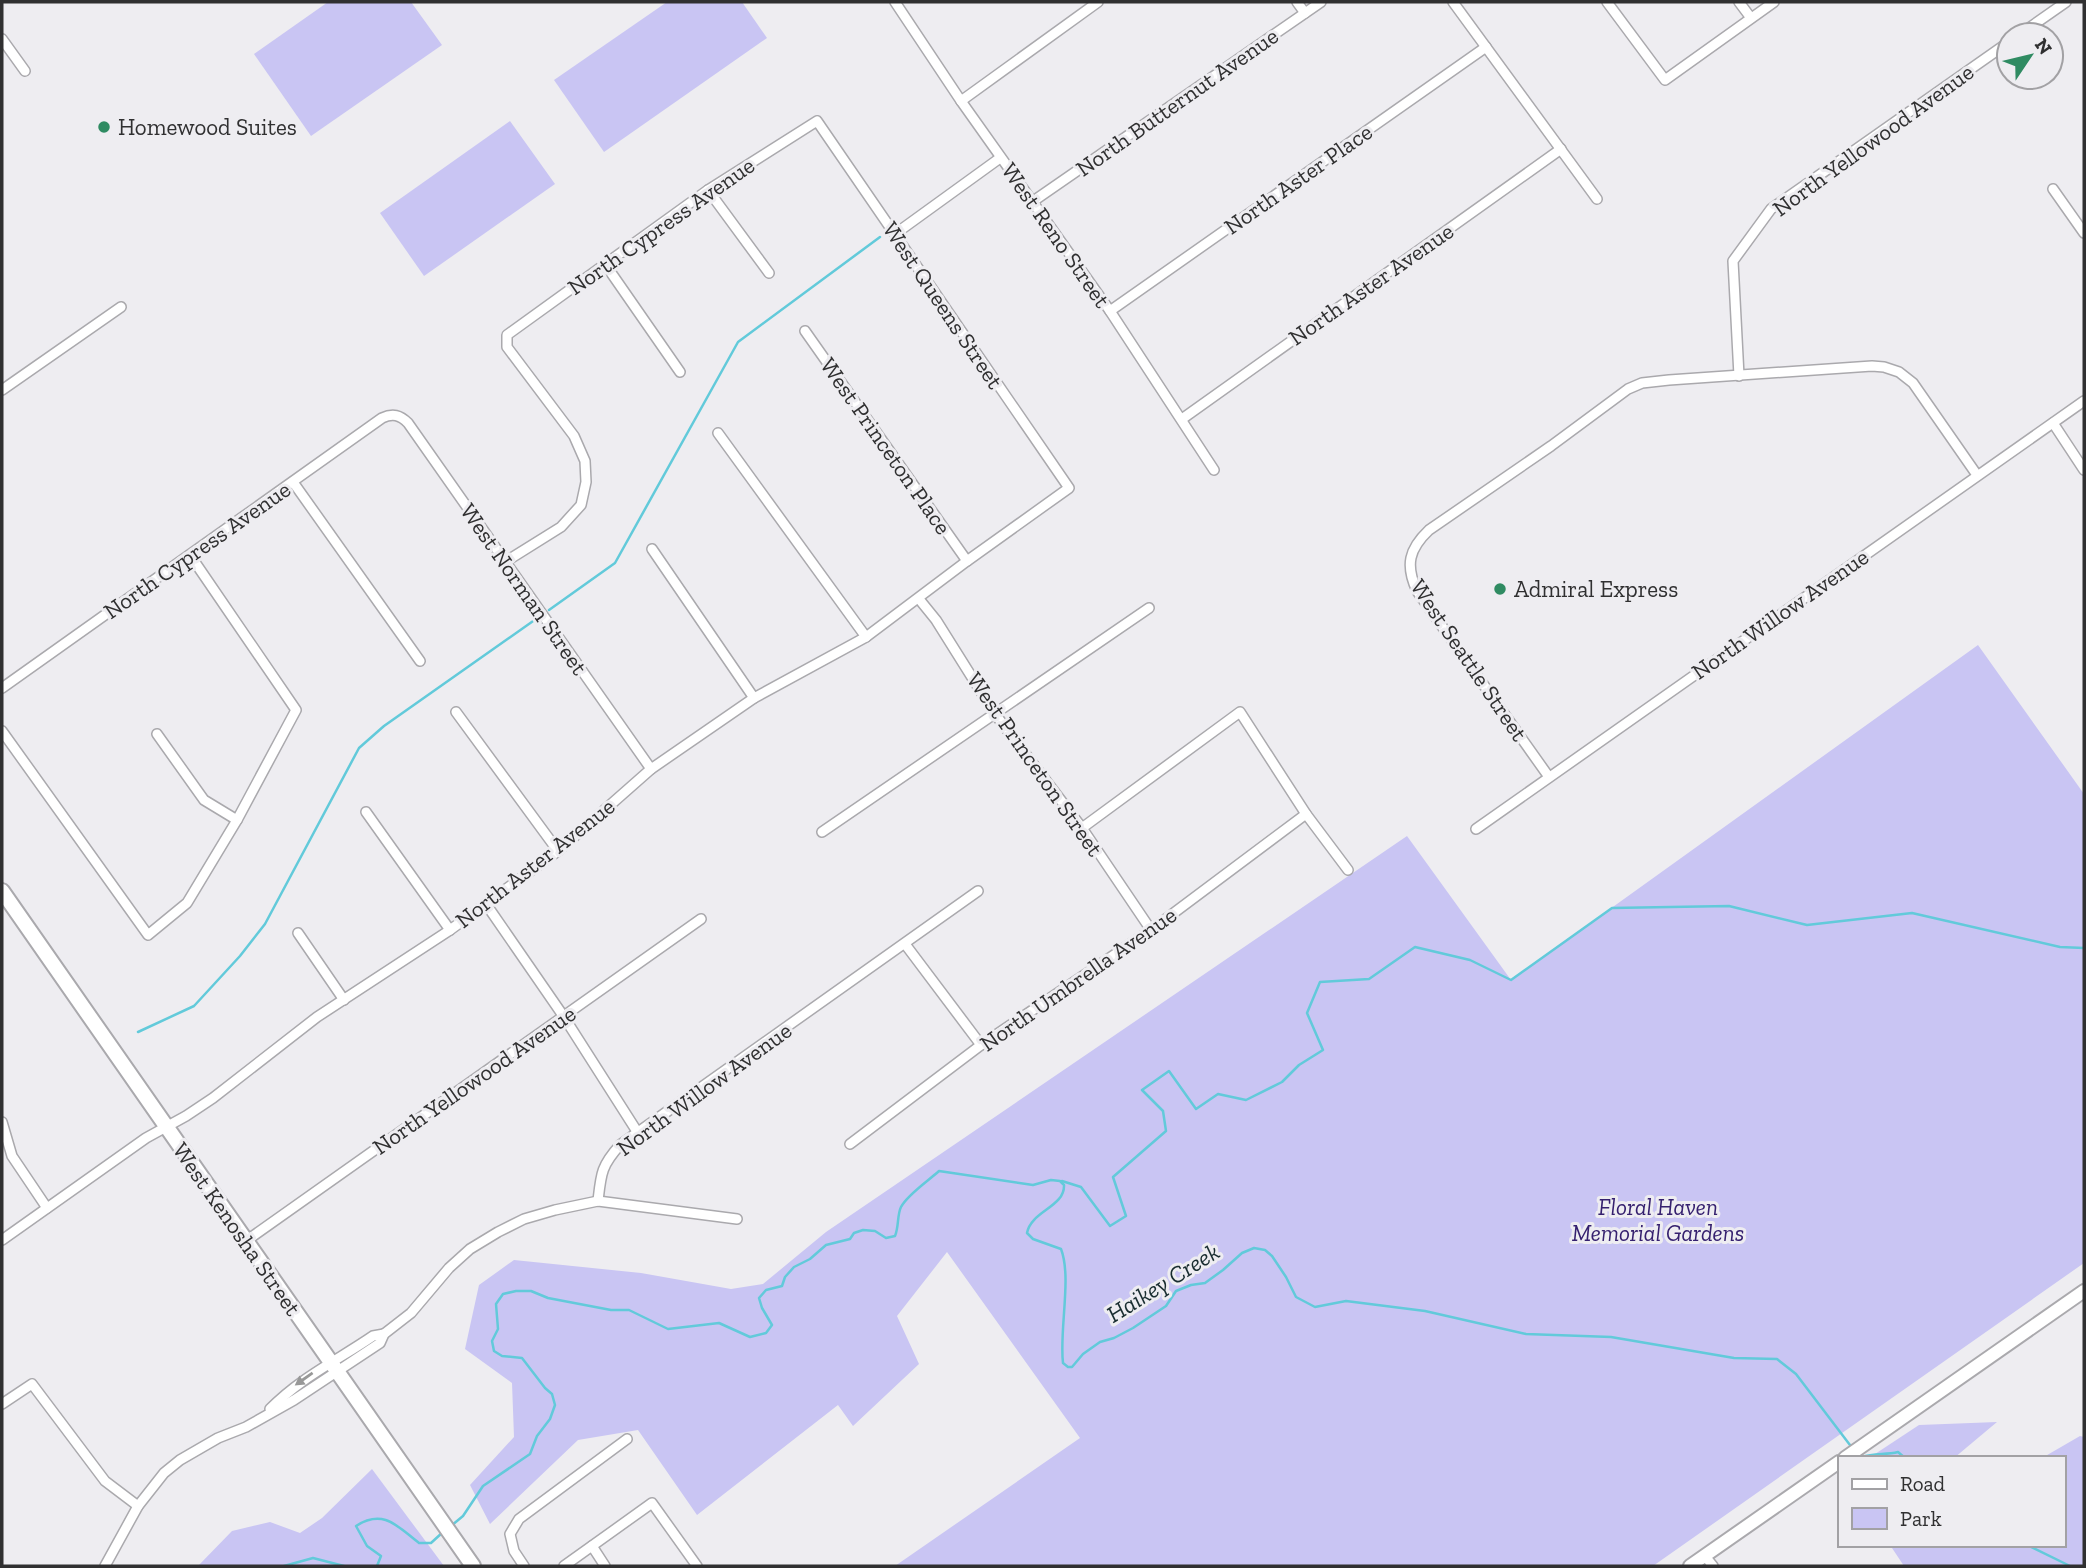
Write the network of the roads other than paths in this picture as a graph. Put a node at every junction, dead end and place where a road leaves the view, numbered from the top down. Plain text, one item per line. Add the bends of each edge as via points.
1 (895, 2) edge
2 (1098, 2) edge
3 (1297, 2) edge
4 (1321, 2) edge
5 (1453, 2) edge
6 (1607, 2) edge
7 (1739, 2) edge
8 (1774, 2) edge
9 (2066, 2) edge
10 (1305, 13) junction
11 (1751, 18) junction
12 (2039, 21) edge
13 (2, 39) edge
14 (1486, 47) junction
15 (1995, 52) edge
16 (24, 71) dead end
17 (961, 101) junction
18 (817, 121) joint
19 (1561, 149) junction
20 (1000, 158) junction
21 (2053, 188) dead end
22 (708, 190) junction
23 (1597, 199) dead end
24 (1032, 202) junction
25 (2084, 233) edge
26 (895, 234) junction
27 (605, 264) junction
28 (769, 273) dead end
29 (121, 307) dead end
30 (1110, 311) junction
31 (805, 331) dead end
32 (680, 372) dead end
33 (1739, 376) junction
34 (2, 390) edge
35 (2084, 401) edge
36 (393, 415) joint
37 (1182, 419) junction
38 (2053, 423) junction
39 (718, 433) dead end
40 (1214, 470) dead end
41 (2084, 470) edge
42 (1977, 475) junction
43 (293, 482) junction
44 (1069, 488) joint
45 (652, 549) dead end
46 (190, 555) junction
47 (967, 561) junction
48 (505, 562) junction
49 (919, 598) junction
50 (1149, 608) dead end
51 (866, 637) junction
52 (420, 661) dead end
53 (2, 688) edge
54 (754, 698) junction
55 (456, 712) dead end
56 (995, 713) junction
57 (2, 731) edge
58 (157, 734) dead end
59 (651, 769) junction
60 (1549, 777) junction
61 (366, 812) dead end
62 (1306, 814) junction
63 (237, 820) junction
64 (1082, 828) junction
65 (1476, 829) dead end
66 (822, 832) dead end
67 (558, 851) junction
68 (1348, 870) dead end
69 (2, 891) edge
70 (978, 891) dead end
71 (486, 904) junction
72 (701, 919) dead end
73 (450, 930) junction
74 (1151, 930) junction
75 (298, 933) dead end
76 (905, 944) junction
77 (344, 1000) junction
78 (564, 1017) junction
79 (981, 1045) junction
80 (2, 1122) edge
81 (167, 1127) junction
82 (638, 1133) junction
83 (849, 1144) dead end
84 (598, 1201) junction
85 (47, 1208) junction
86 (737, 1219) dead end
87 (2, 1240) edge
88 (246, 1241) junction
89 (2084, 1291) edge
90 (334, 1367) junction
91 (2, 1404) edge
92 (627, 1439) dead end
93 (1848, 1455) edge
94 (1838, 1463) edge
95 (138, 1506) junction
96 (592, 1546) junction
97 (469, 1561) edge
98 (1709, 1561) edge
99 (105, 1566) edge
100 (524, 1566) edge
101 (564, 1566) edge
102 (605, 1566) edge
103 (697, 1566) edge
104 (1690, 1566) edge

1 - 17 street, West Reno Street
2 - 17 street
3 - 10 street
4 - 10 street, North Butternut Avenue
5 - 14 street
6 - 11 street via 1665,80
7 - 11 street
8 - 11 street
9 - 12 street
10 - 24 street, North Butternut Avenue
13 - 16 street
14 - 19 street
14 - 30 street, North Aster Place
15 - 33 street, North Yellowood Avenue via 1771,209 1733,261
17 - 20 street, West Reno Street
18 - 22 street, North Cypress Avenue
18 - 26 street, West Queens Street
19 - 23 street
19 - 37 street, North Aster Avenue
20 - 24 street, West Reno Street
20 - 26 street
21 - 25 street
22 - 27 street, North Cypress Avenue
22 - 28 street
24 - 30 street, West Reno Street
26 - 44 street, West Queens Street
27 - 32 street
27 - 48 street, North Cypress Avenue via 507,335 507,347 574,436 585,461 586,482 581,505 561,527
29 - 34 street
30 - 37 street, West Reno Street
31 - 47 street, West Princeton Place
33 - 42 street via 1872,366 1899,372 1913,383
33 - 60 street, West Seattle Street via 1642,383 1628,389 1429,530 1410,558 1417,591
35 - 38 street, North Willow Avenue
36 - 43 street, North Cypress Avenue via 382,418
36 - 48 street, West Norman Street via 408,423
37 - 40 street, West Reno Street
38 - 41 street
38 - 42 street, North Willow Avenue
39 - 51 street
42 - 60 street, North Willow Avenue
43 - 46 street, North Cypress Avenue
43 - 52 street
44 - 47 street, North Aster Avenue
45 - 54 street
46 - 53 street, North Cypress Avenue
46 - 63 street via 296,710
47 - 49 street, North Aster Avenue
48 - 59 street, West Norman Street
49 - 51 street, North Aster Avenue
49 - 56 street, West Princeton Street
50 - 56 street
51 - 54 street, North Aster Avenue
54 - 59 street, North Aster Avenue
55 - 67 street
56 - 64 street, West Princeton Street
56 - 66 street
57 - 63 street via 148,936 187,903
58 - 63 street via 204,800
59 - 67 street, North Aster Avenue
60 - 65 street, North Willow Avenue
61 - 73 street
62 - 64 street via 1240,712
62 - 68 street
62 - 74 street, North Umbrella Avenue
64 - 74 street, West Princeton Street
67 - 71 street, North Aster Avenue
69 - 81 main road, West Kenosha Street
70 - 76 street, North Willow Avenue
71 - 73 street, North Aster Avenue
71 - 78 street
72 - 78 street, North Yellowood Avenue
73 - 77 street, North Aster Avenue
74 - 79 street, North Umbrella Avenue
75 - 77 street
76 - 79 street
76 - 82 street, North Willow Avenue
77 - 81 street, North Aster Avenue
78 - 82 street
78 - 88 street, North Yellowood Avenue
79 - 83 street, North Umbrella Avenue
80 - 85 street via 12,1156
81 - 85 street, North Aster Avenue
81 - 88 main road, West Kenosha Street
82 - 84 street, North Willow Avenue via 609,1157
84 - 86 street
84 - 90 street via 524,1219 498,1231 449,1268 380,1343
85 - 87 street, North Aster Avenue
88 - 90 main road, West Kenosha Street
89 - 93 street
90 - 95 street via 294,1400 180,1460
90 - 97 main road, West Kenosha Street
91 - 95 street via 32,1384 105,1481
92 - 100 street via 519,1519 510,1534
94 - 98 street
95 - 99 street
96 - 101 street
96 - 102 street
96 - 103 street via 653,1503
98 - 104 street

